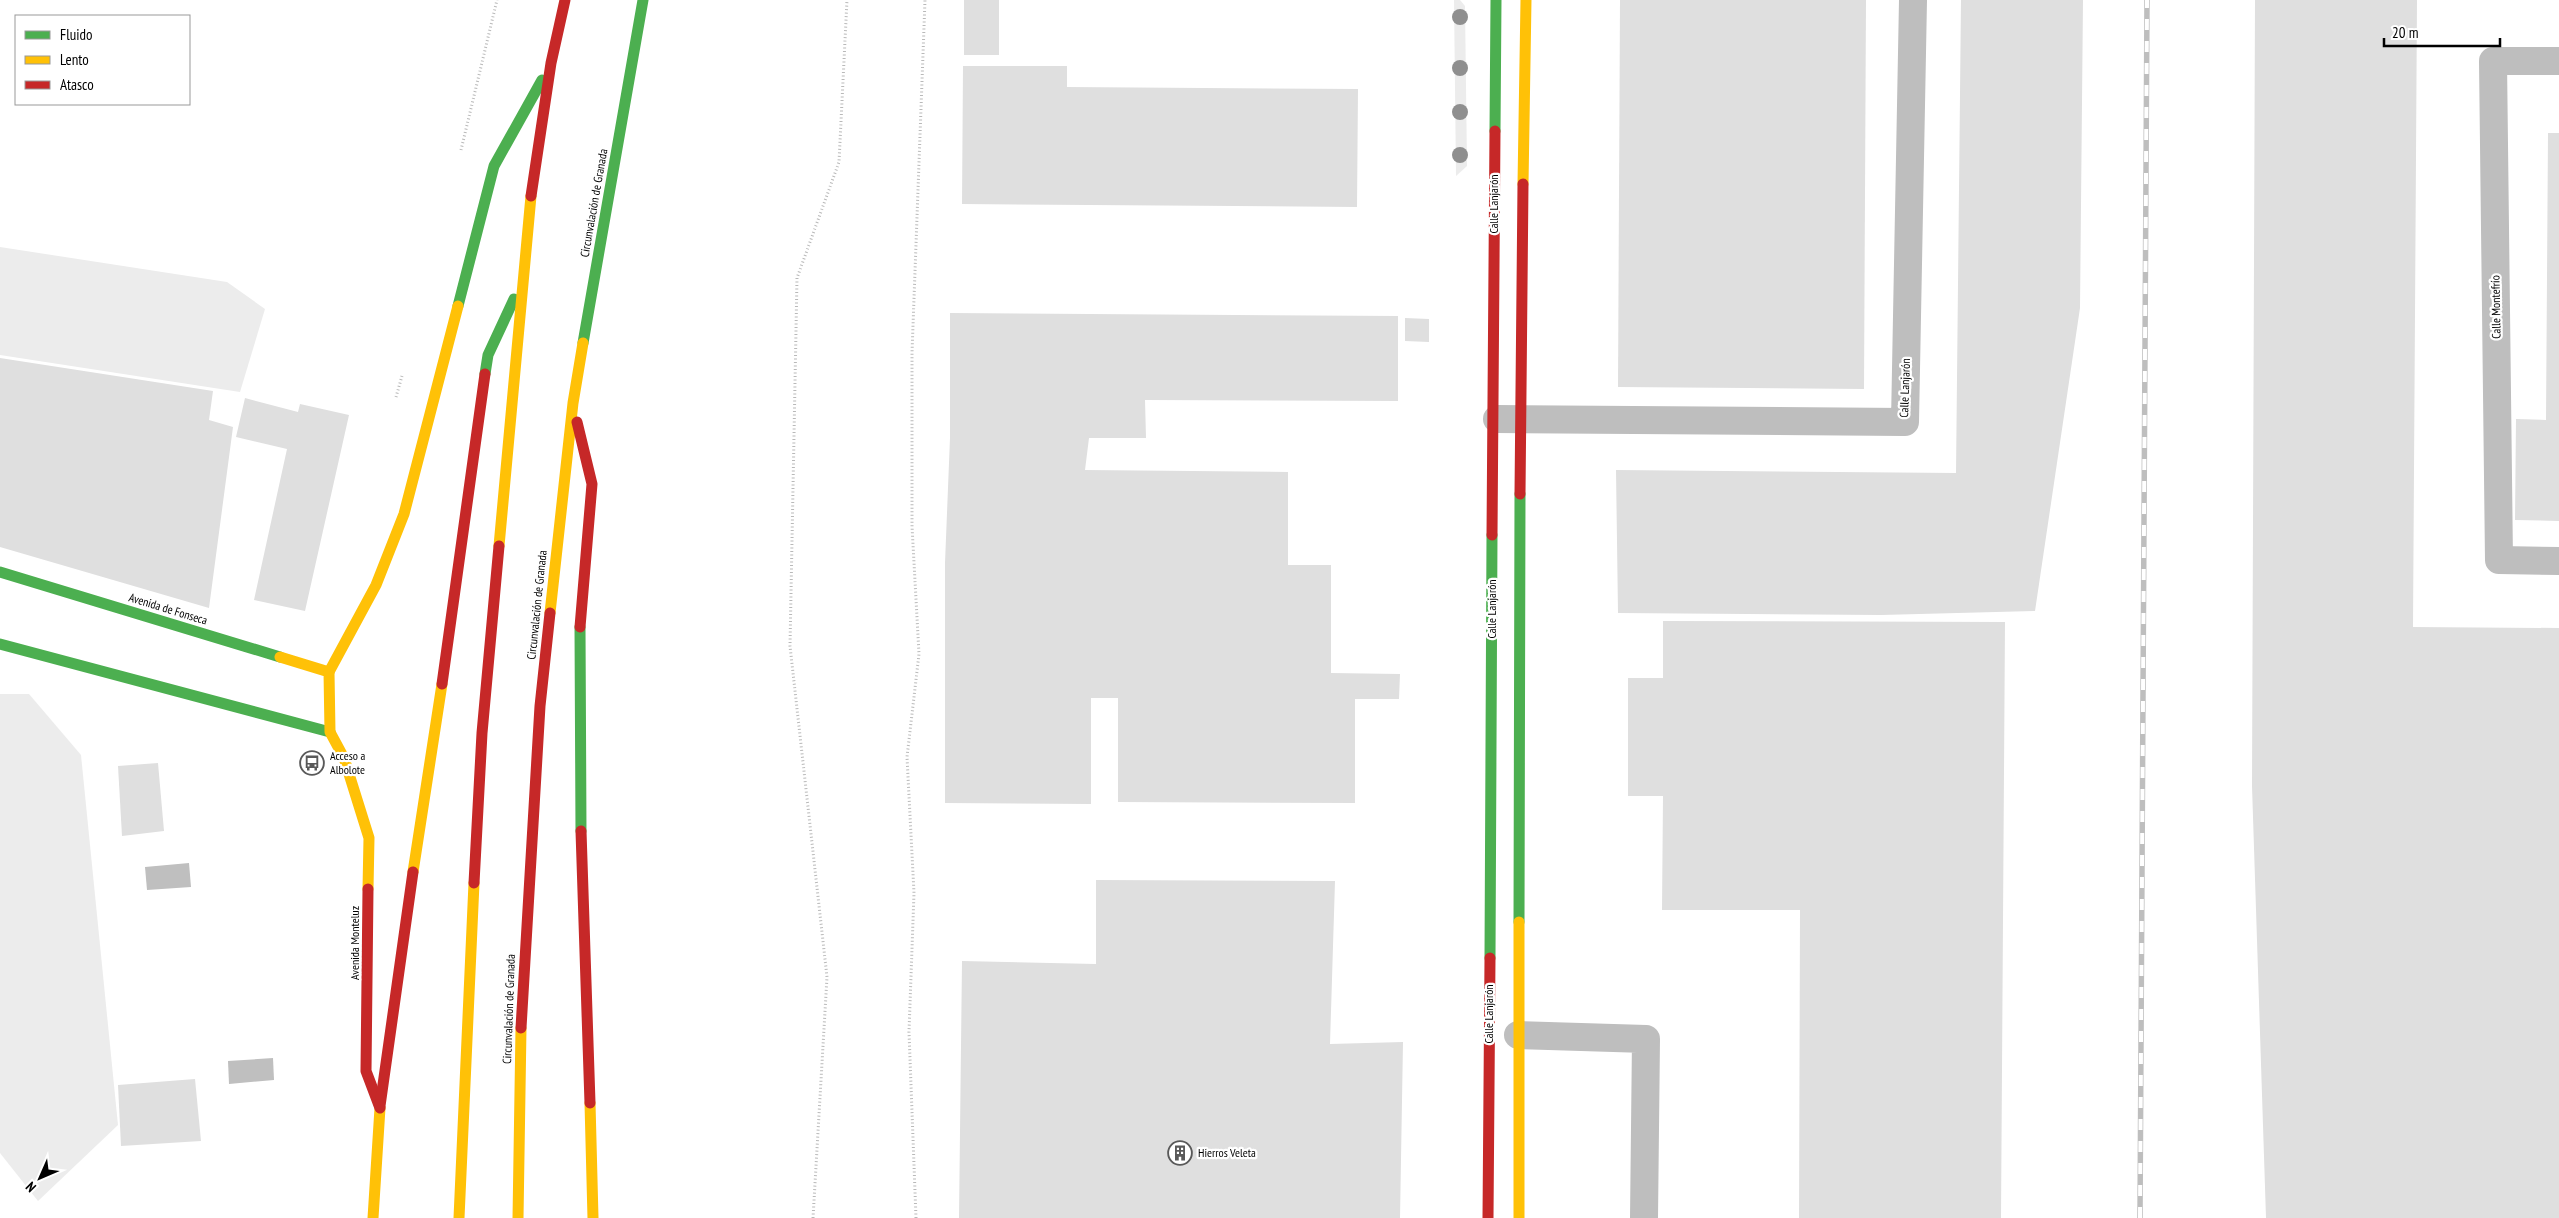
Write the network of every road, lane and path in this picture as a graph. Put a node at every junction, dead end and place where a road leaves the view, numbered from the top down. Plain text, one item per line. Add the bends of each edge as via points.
1 (565, 0) edge
2 (643, 0) edge
3 (847, 0) edge
4 (924, 0) edge
5 (1496, 0) edge
6 (1526, 0) edge
7 (1913, 0) edge
8 (2559, 61) edge
9 (551, 63) junction
10 (522, 282) junction
11 (573, 403) junction
12 (1493, 418) junction
13 (1520, 420) junction
14 (2559, 561) edge
15 (0, 572) edge
16 (0, 644) edge
17 (329, 672) junction
18 (330, 732) junction
19 (1518, 1035) junction
20 (380, 1106) junction
21 (373, 1218) edge
22 (460, 1218) edge
23 (518, 1218) edge
24 (593, 1218) edge
25 (813, 1218) edge
26 (916, 1218) edge
27 (1488, 1218) edge
28 (1519, 1218) edge
29 (1644, 1218) edge

1 - 9 main road
2 - 11 main road, Circunvalación de Granada
3 - 25 path via 839,162 797,278 790,646 827,977
4 - 26 path via 912,353 912,526 919,654 907,757 914,893 909,1032
5 - 12 main road, Calle Lanjarón
6 - 13 main road
7 - 13 street, Calle Lanjarón via 1905,422
8 - 14 street, Calle Montefrío via 2492,60 2499,560
9 - 10 main road via 533,178
9 - 17 main road via 494,166 404,514 376,585
10 - 20 main road via 488,355 456,596
10 - 22 main road via 482,733 466,1022
11 - 23 main road, Circunvalación de Granada via 534,791 521,1008
11 - 24 main road via 592,484 580,614 580,785
12 - 13 street
12 - 27 main road, Calle Lanjarón
13 - 19 main road
15 - 17 main road, Avenida de Fonseca
16 - 18 main road
17 - 18 main road, Avenida Monteluz
18 - 20 main road, Avenida Monteluz via 344,758 369,838 366,1071
19 - 28 main road
19 - 29 street via 1646,1039
20 - 21 main road, Avenida Monteluz

